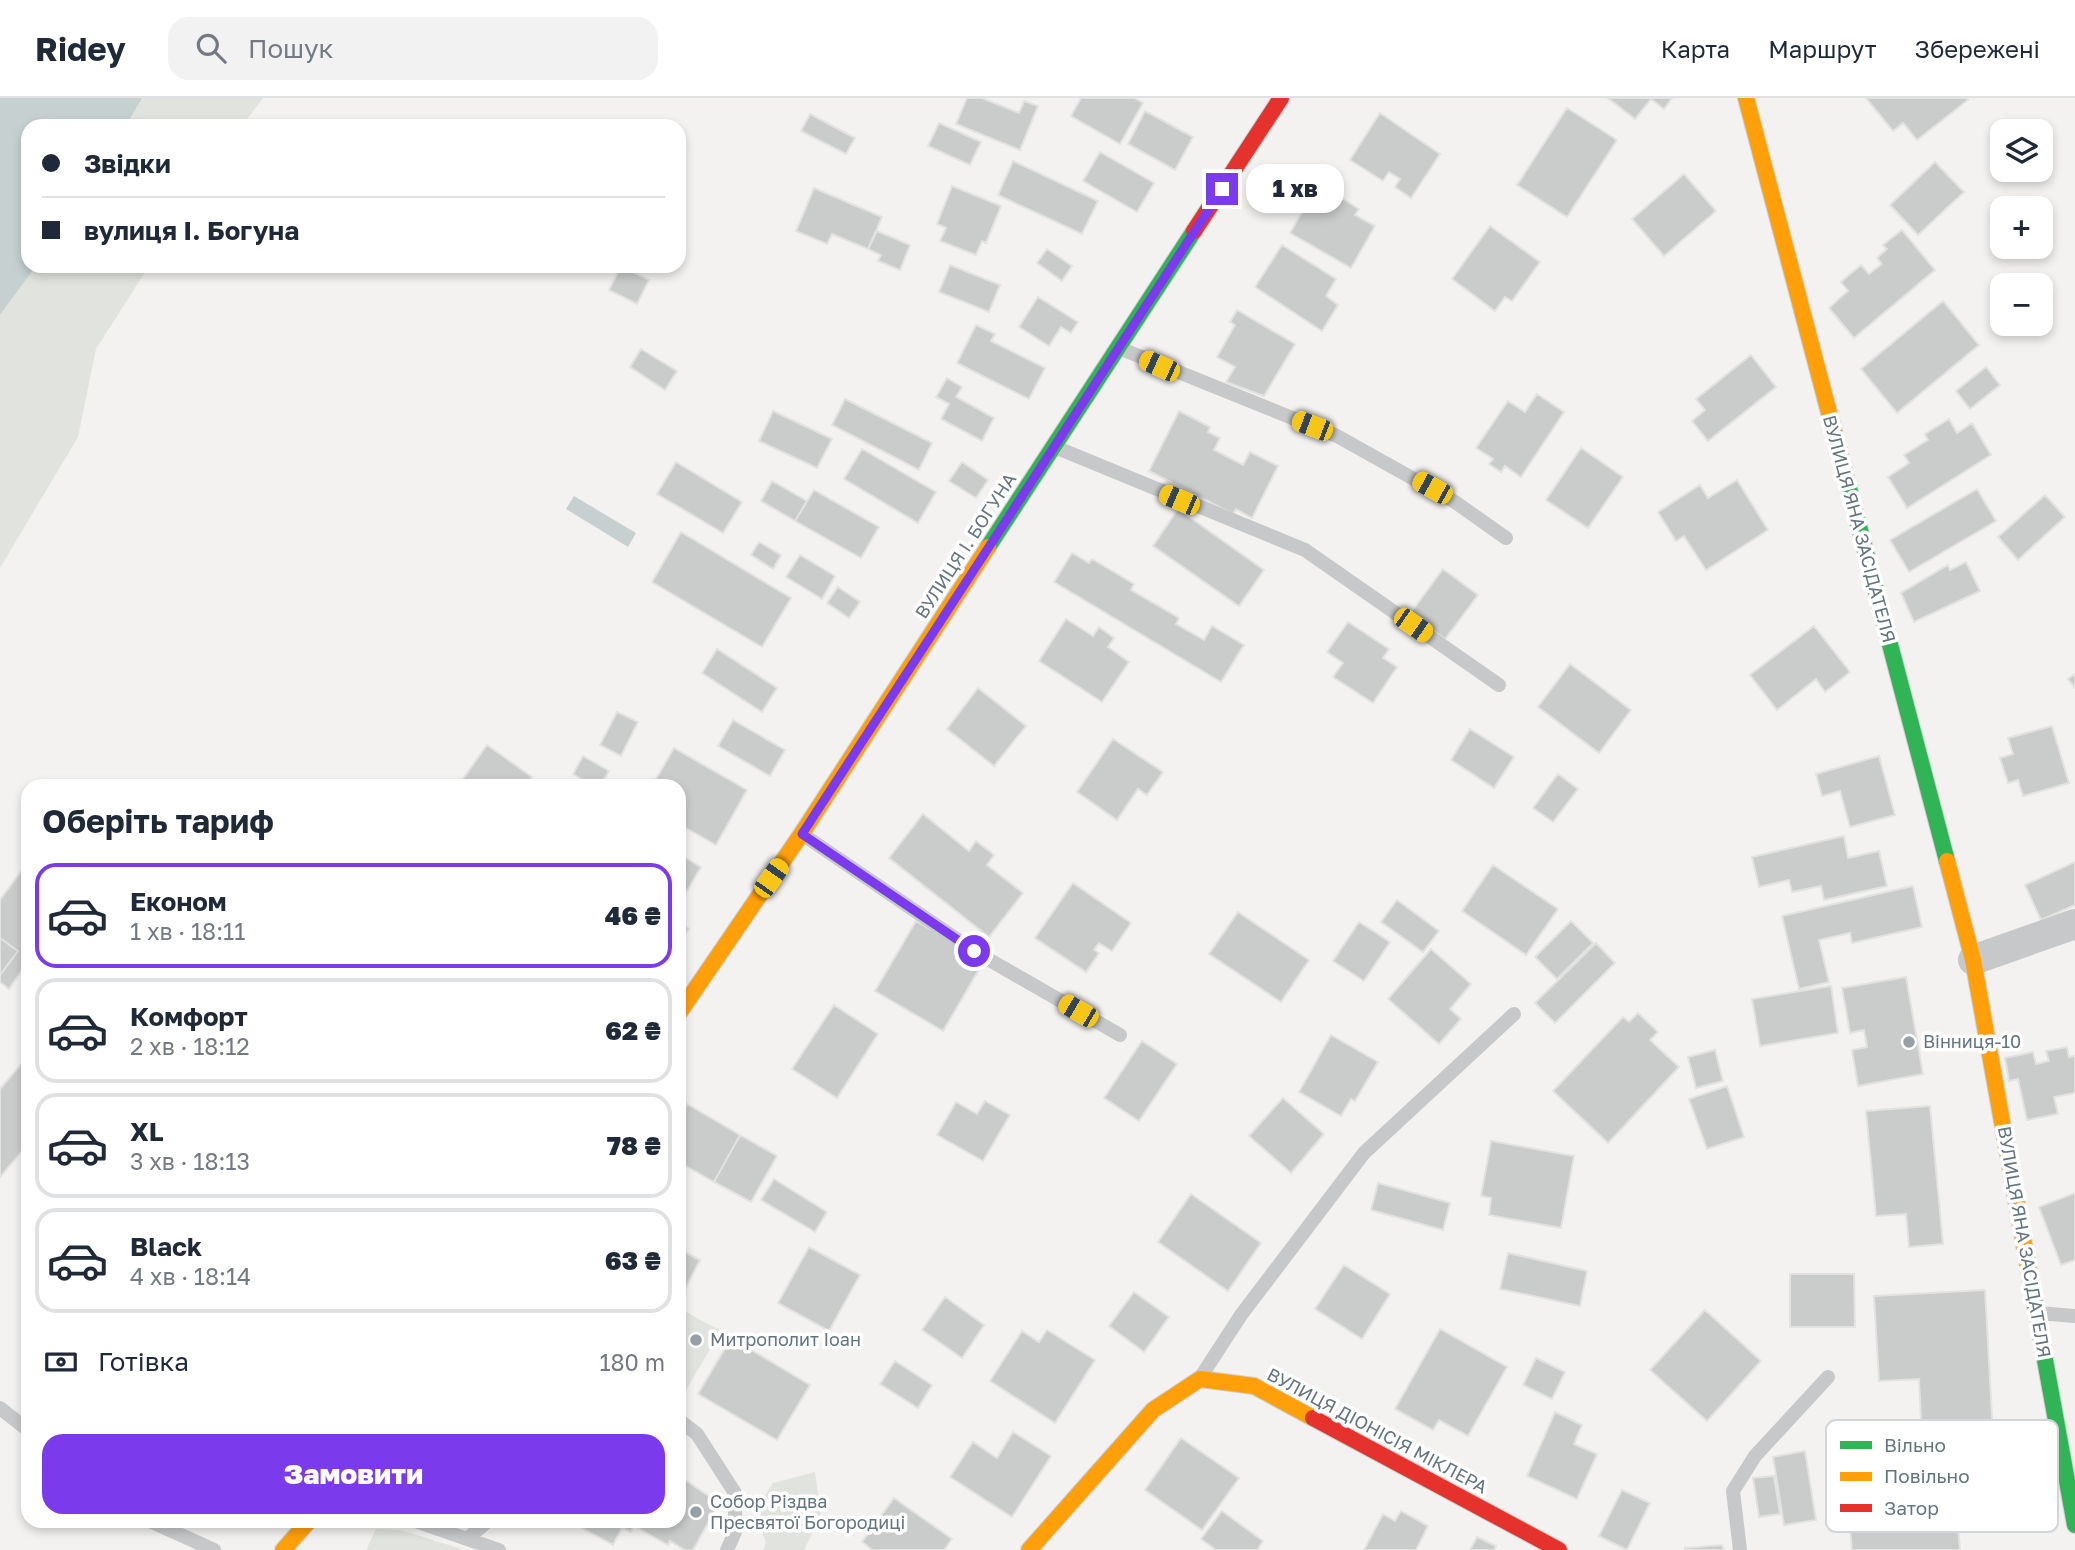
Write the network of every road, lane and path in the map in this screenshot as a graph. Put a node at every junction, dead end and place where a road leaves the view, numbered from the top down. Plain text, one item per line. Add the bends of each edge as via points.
1 (1281, 98) edge
2 (1746, 98) edge
3 (1118, 348) junction
4 (1054, 446) junction
5 (1506, 538) dead end
6 (1499, 685) dead end
7 (802, 834) junction
8 (2075, 924) edge
9 (1973, 960) junction
10 (686, 1003) edge
11 (1514, 1014) dead end
12 (1120, 1035) dead end
13 (2037, 1313) junction
14 (2075, 1316) edge
15 (1828, 1377) dead end
16 (1200, 1379) junction
17 (0, 1408) edge
18 (2056, 1420) edge
19 (21, 1424) edge
20 (686, 1425) edge
21 (2058, 1430) edge
22 (2075, 1525) edge
23 (165, 1528) edge
24 (303, 1528) edge
25 (435, 1528) edge
26 (480, 1528) edge
27 (467, 1539) junction
28 (214, 1550) edge
29 (283, 1550) edge
30 (499, 1550) edge
31 (727, 1550) edge
32 (1029, 1550) edge
33 (1559, 1550) edge
34 (1740, 1550) edge

1 - 3 street, ВУЛИЦЯ І. БОГУНА
2 - 9 street, ВУЛИЦЯ ЯНА ЗАСІДАТЕЛЯ
3 - 4 street, ВУЛИЦЯ І. БОГУНА
3 - 5 lane via 1338,436 1455,502
4 - 6 lane via 1305,550
4 - 7 street, ВУЛИЦЯ І. БОГУНА
7 - 10 street, ВУЛИЦЯ І. БОГУНА
7 - 12 lane via 974,951
8 - 9 street
9 - 13 street, ВУЛИЦЯ ЯНА ЗАСІДАТЕЛЯ
11 - 16 lane via 1364,1153 1241,1315
13 - 14 lane
13 - 18 street, ВУЛИЦЯ ЯНА ЗАСІДАТЕЛЯ
15 - 34 lane via 1755,1456 1734,1491
16 - 32 street via 1153,1410
16 - 33 street, ВУЛИЦЯ ДІОНІСІЯ МІКЛЕРА via 1254,1386
17 - 19 lane
20 - 31 lane via 697,1434 735,1493 735,1532
21 - 22 street, ВУЛИЦЯ ЯНА ЗАСІДАТЕЛЯ
23 - 28 lane
24 - 29 street
25 - 27 lane
26 - 27 lane
27 - 30 lane

